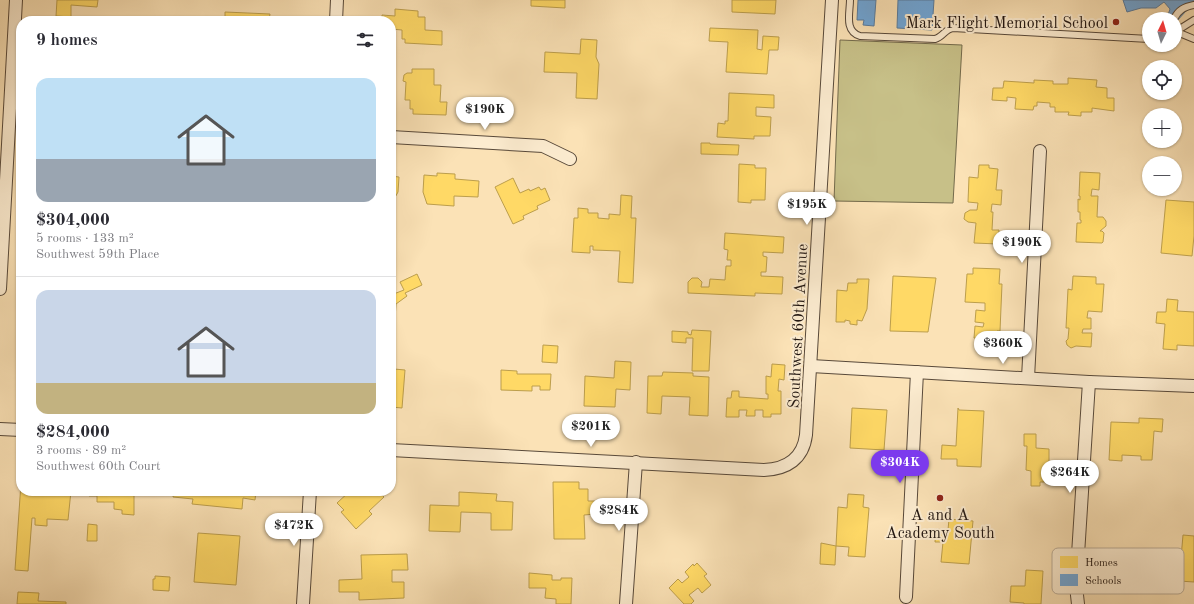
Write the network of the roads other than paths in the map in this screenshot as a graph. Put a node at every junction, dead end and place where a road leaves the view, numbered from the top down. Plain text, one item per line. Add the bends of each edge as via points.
1 (16, 0) edge
2 (337, 0) edge
3 (832, 0) edge
4 (850, 0) edge
5 (1194, 5) edge
6 (1178, 12) edge
7 (336, 16) edge
8 (1194, 20) edge
9 (1182, 28) edge
10 (1182, 34) edge
11 (1142, 39) edge
12 (1194, 39) edge
13 (396, 137) edge
14 (1040, 151) dead end
15 (570, 159) dead end
16 (0, 290) edge
17 (811, 366) junction
18 (918, 372) junction
19 (1028, 378) junction
20 (1089, 382) junction
21 (1194, 386) edge
22 (0, 429) edge
23 (16, 430) edge
24 (396, 450) edge
25 (636, 462) junction
26 (310, 496) edge
27 (1078, 548) edge
28 (1077, 594) edge
29 (906, 597) dead end
30 (303, 604) edge
31 (626, 604) edge
32 (1078, 604) edge

1 - 16 street
2 - 7 street
3 - 17 street, Southwest 60th Avenue
4 - 11 lane via 850,28 860,36 935,39 953,28
5 - 6 lane
8 - 9 lane
10 - 12 lane
13 - 15 street via 543,146
14 - 19 street
17 - 18 street
17 - 25 street, Southwest 60th Avenue via 805,442 796,459 781,468 773,470
18 - 19 street
18 - 29 street
19 - 20 street
20 - 21 street
20 - 27 street
22 - 23 street
24 - 25 street
25 - 31 street
26 - 30 street
28 - 32 street

